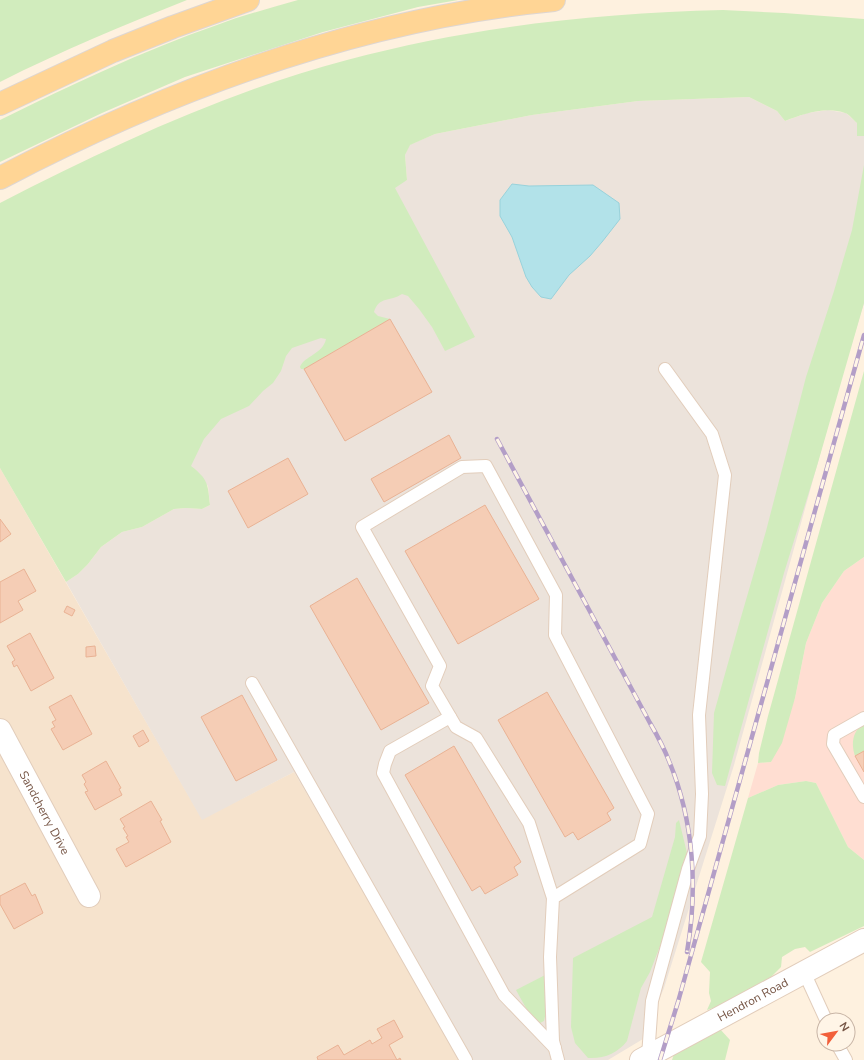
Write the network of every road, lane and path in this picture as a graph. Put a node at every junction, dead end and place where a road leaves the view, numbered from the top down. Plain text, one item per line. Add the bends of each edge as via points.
1 (248, 0) edge
2 (554, 0) edge
3 (0, 104) edge
4 (0, 178) edge
5 (665, 369) dead end
6 (252, 683) dead end
7 (450, 717) junction
8 (864, 718) edge
9 (0, 730) edge
10 (864, 797) edge
11 (89, 896) dead end
12 (553, 898) junction
13 (864, 940) edge
14 (804, 972) junction
15 (822, 1012) edge
16 (555, 1048) junction
17 (645, 1058) edge
18 (466, 1060) edge
19 (558, 1060) edge

1 - 3 main road via 113,51
2 - 4 main road via 384,29 275,60 109,125
5 - 17 lane via 712,434 725,475 699,715 702,794 700,836 688,869 652,1001
6 - 18 lane
7 - 12 lane via 456,727 476,738 529,823
7 - 12 lane via 432,686 440,666 362,527 462,467 486,466 556,595 555,636 648,814 640,844
7 - 16 lane via 390,751 383,773 504,995
8 - 10 lane via 834,735 833,744
9 - 11 street, Sandcherry Drive
12 - 16 lane via 550,957
13 - 14 street, Hendron Road
14 - 15 lane
14 - 17 street, Hendron Road
16 - 19 lane

